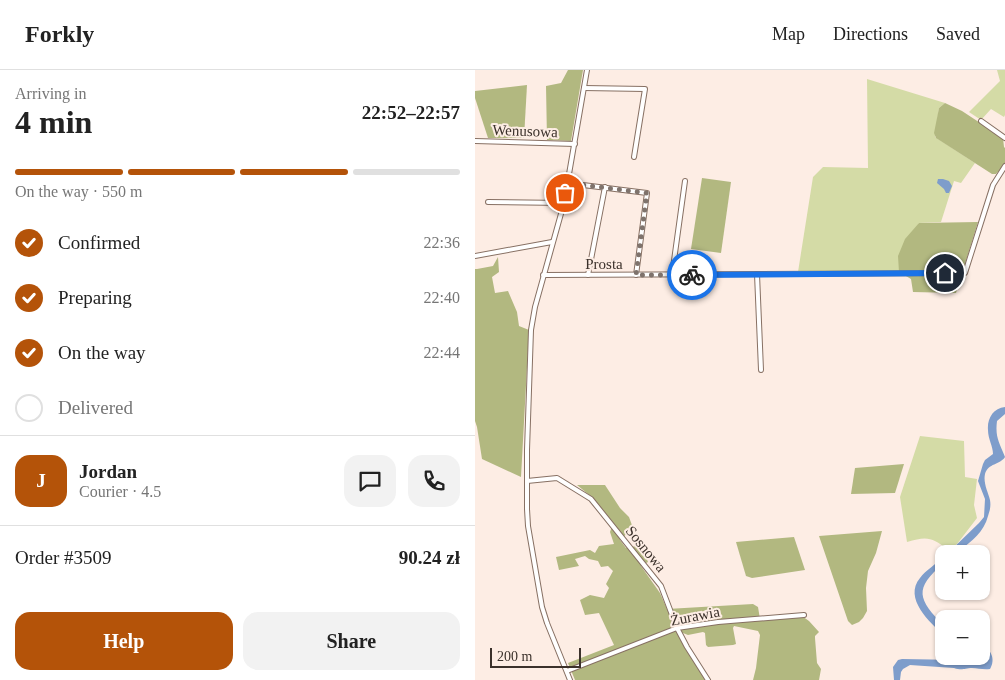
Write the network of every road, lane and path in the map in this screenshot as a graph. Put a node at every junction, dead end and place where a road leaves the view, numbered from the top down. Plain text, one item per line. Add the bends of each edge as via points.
1 (587, 70) edge
2 (584, 88) junction
3 (981, 121) dead end
4 (1005, 138) edge
5 (475, 141) edge
6 (575, 144) junction
7 (634, 157) dead end
8 (1005, 166) edge
9 (685, 181) dead end
10 (567, 183) junction
11 (605, 187) junction
12 (487, 202) dead end
13 (564, 203) junction
14 (552, 242) junction
15 (475, 256) edge
16 (757, 274) junction
17 (543, 275) junction
18 (588, 275) junction
19 (636, 275) junction
20 (672, 275) junction
21 (761, 370) dead end
22 (527, 481) junction
23 (804, 615) dead end
24 (677, 628) junction
25 (567, 671) junction
26 (570, 680) edge
27 (708, 680) edge

1 - 2 street
2 - 6 street
2 - 7 street via 645,89
3 - 4 street
5 - 6 street, Wenusowa
6 - 10 street
8 - 16 street, Prosta via 993,185 965,273
9 - 20 street
10 - 11 street
10 - 13 street
11 - 18 street
11 - 19 street via 647,193
12 - 13 street
13 - 14 street
14 - 15 street
14 - 17 street
16 - 20 street, Prosta
16 - 21 street
17 - 18 street, Prosta
17 - 22 street via 531,330
18 - 19 street, Prosta
19 - 20 street, Prosta
22 - 24 street, Sosnowa via 557,478 591,498 661,586
22 - 25 street via 528,526 542,607
23 - 24 street, Żurawia
24 - 25 street, Żurawia
24 - 27 street, Sosnowa
25 - 26 street

